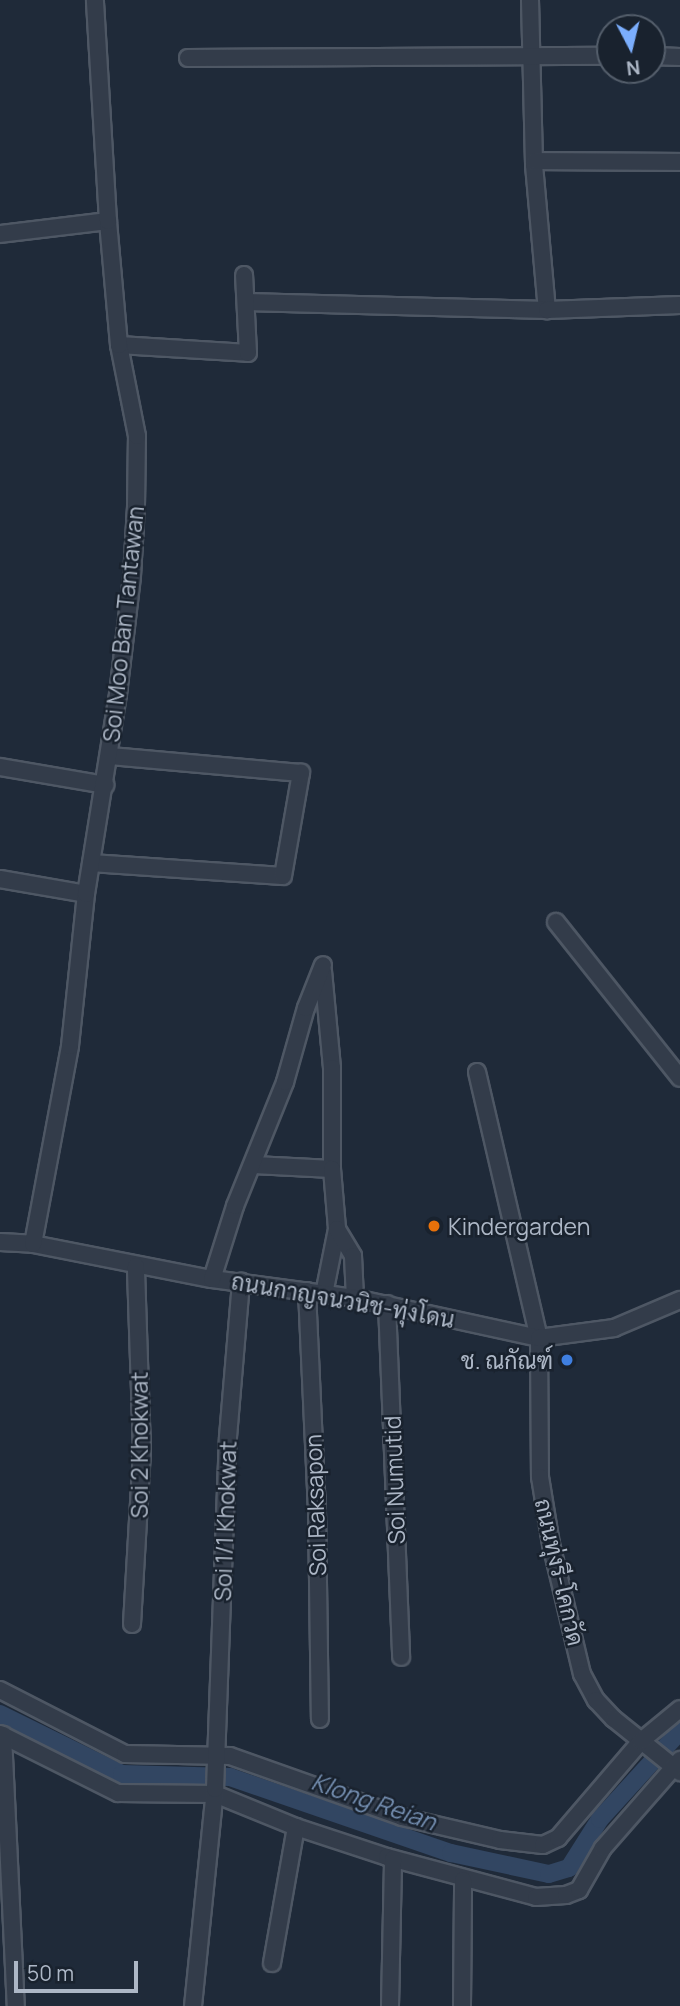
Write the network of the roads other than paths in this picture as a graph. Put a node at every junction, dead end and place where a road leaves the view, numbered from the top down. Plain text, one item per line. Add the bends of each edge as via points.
1 (95, 0) edge
2 (530, 0) edge
3 (531, 54) junction
4 (596, 55) edge
5 (188, 58) dead end
6 (535, 161) junction
7 (680, 162) edge
8 (108, 221) junction
9 (0, 234) edge
10 (244, 275) dead end
11 (246, 302) junction
12 (680, 305) edge
13 (547, 310) junction
14 (119, 345) junction
15 (110, 756) junction
16 (0, 767) edge
17 (105, 785) junction
18 (91, 863) junction
19 (0, 879) edge
20 (86, 894) junction
21 (556, 922) dead end
22 (477, 1072) dead end
23 (680, 1078) edge
24 (254, 1165) junction
25 (332, 1169) junction
26 (337, 1229) junction
27 (0, 1242) edge
28 (33, 1244) junction
29 (136, 1266) junction
30 (212, 1279) junction
31 (242, 1282) junction
32 (307, 1291) junction
33 (324, 1294) junction
34 (355, 1298) junction
35 (680, 1300) edge
36 (387, 1304) junction
37 (539, 1338) junction
38 (132, 1624) dead end
39 (401, 1657) dead end
40 (0, 1690) edge
41 (680, 1709) edge
42 (320, 1719) dead end
43 (1, 1735) edge
44 (643, 1742) junction
45 (217, 1758) junction
46 (678, 1766) edge
47 (215, 1791) junction
48 (296, 1827) junction
49 (393, 1859) junction
50 (463, 1880) junction
51 (5, 1909) edge
52 (272, 1963) dead end
53 (16, 2006) edge
54 (194, 2006) edge
55 (390, 2006) edge
56 (462, 2006) edge

1 - 8 street, Soi Moo Ban Tantawan
2 - 3 street
3 - 4 street
3 - 5 street
3 - 6 street
6 - 7 street
6 - 13 street
8 - 9 street
8 - 14 street, Soi Moo Ban Tantawan
10 - 11 street
11 - 13 street
11 - 14 street via 248,353
12 - 13 street
14 - 15 street, Soi Moo Ban Tantawan via 137,436 138,470 132,576
15 - 17 street, Soi Moo Ban Tantawan
15 - 18 street via 301,773 283,876
16 - 17 street
17 - 18 street, Soi Moo Ban Tantawan
18 - 20 street, Soi Moo Ban Tantawan
19 - 20 street
20 - 28 street, Soi Moo Ban Tantawan via 70,1046
21 - 23 street
22 - 37 street, ถนนทุ่งรี-โคกวัด
24 - 25 street
24 - 25 street via 323,965 332,1068
24 - 30 street via 235,1206
25 - 26 street
26 - 33 street
26 - 34 street via 354,1256
27 - 28 street, ถนนกาญจนวนิช-ทุ่งโดน
28 - 29 street, ถนนกาญจนวนิช-ทุ่งโดน
29 - 30 street, ถนนกาญจนวนิช-ทุ่งโดน
29 - 38 street, Soi 2 Khokwat via 142,1451
30 - 31 street, ถนนกาญจนวนิช-ทุ่งโดน
31 - 32 street, ถนนกาญจนวนิช-ทุ่งโดน
31 - 45 street, Soi 1/1 Khokwat via 228,1437
32 - 33 street, ถนนกาญจนวนิช-ทุ่งโดน
32 - 42 street, Soi Raksapon
33 - 34 street, ถนนกาญจนวนิช-ทุ่งโดน
34 - 36 street, ถนนกาญจนวนิช-ทุ่งโดน
35 - 37 street, ถนนกาญจนวนิช-ทุ่งโดน via 614,1328
36 - 37 street, ถนนกาญจนวนิช-ทุ่งโดน
36 - 39 street, Soi Numutid
37 - 44 street, ถนนทุ่งรี-โคกวัด via 540,1477 582,1674 596,1700
40 - 45 street via 125,1754
41 - 44 street
43 - 47 street via 118,1793
43 - 51 street
44 - 45 street via 558,1838 542,1845 402,1817 241,1759
44 - 46 street, ถนนทุ่งรี-โคกวัด
45 - 47 street, Soi 1/1 Khokwat
46 - 50 street via 603,1848 579,1890 536,1897
47 - 48 street
47 - 54 street, Soi 1/1 Khokwat
48 - 49 street
48 - 52 street
49 - 50 street
49 - 55 street
50 - 56 street
51 - 53 street

